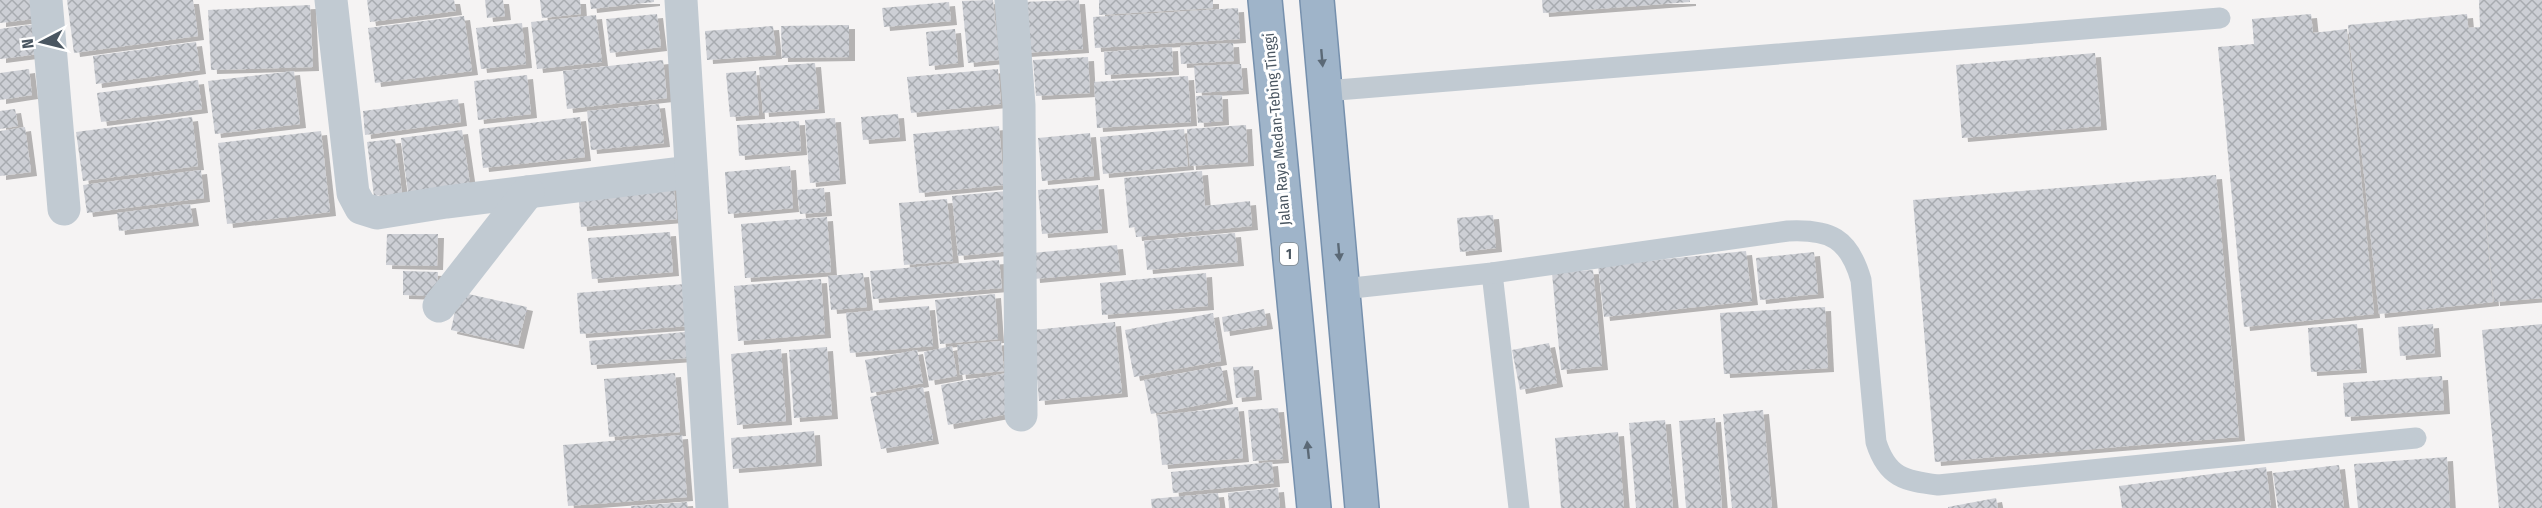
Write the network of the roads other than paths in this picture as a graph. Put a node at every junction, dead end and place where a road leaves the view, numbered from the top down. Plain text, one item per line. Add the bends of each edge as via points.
1 (46, 0) edge
2 (331, 0) edge
3 (681, 0) edge
4 (1011, 0) edge
5 (1265, 0) edge
6 (1317, 0) edge
7 (2220, 18) dead end
8 (1325, 91) junction
9 (691, 172) junction
10 (528, 192) junction
11 (64, 209) dead end
12 (1492, 273) junction
13 (1343, 288) junction
14 (439, 306) dead end
15 (1021, 415) dead end
16 (2416, 438) dead end
17 (712, 508) edge
18 (1314, 508) edge
19 (1362, 508) edge
20 (1520, 508) edge

1 - 11 street
2 - 10 street via 353,193 361,208 377,213
3 - 9 street
4 - 15 street via 1019,105
18 -> 5 highway, Jalan Raya Medan-Tebing Tinggi / 1
6 -> 8 highway
7 - 8 lane
8 -> 13 highway
9 - 10 street
9 - 17 street
10 - 14 street
12 - 13 lane
12 - 16 lane via 1788,231 1827,234 1846,245 1861,280 1876,442 1882,462 1895,474 1915,482 1938,485
12 - 20 lane
13 - 19 highway

